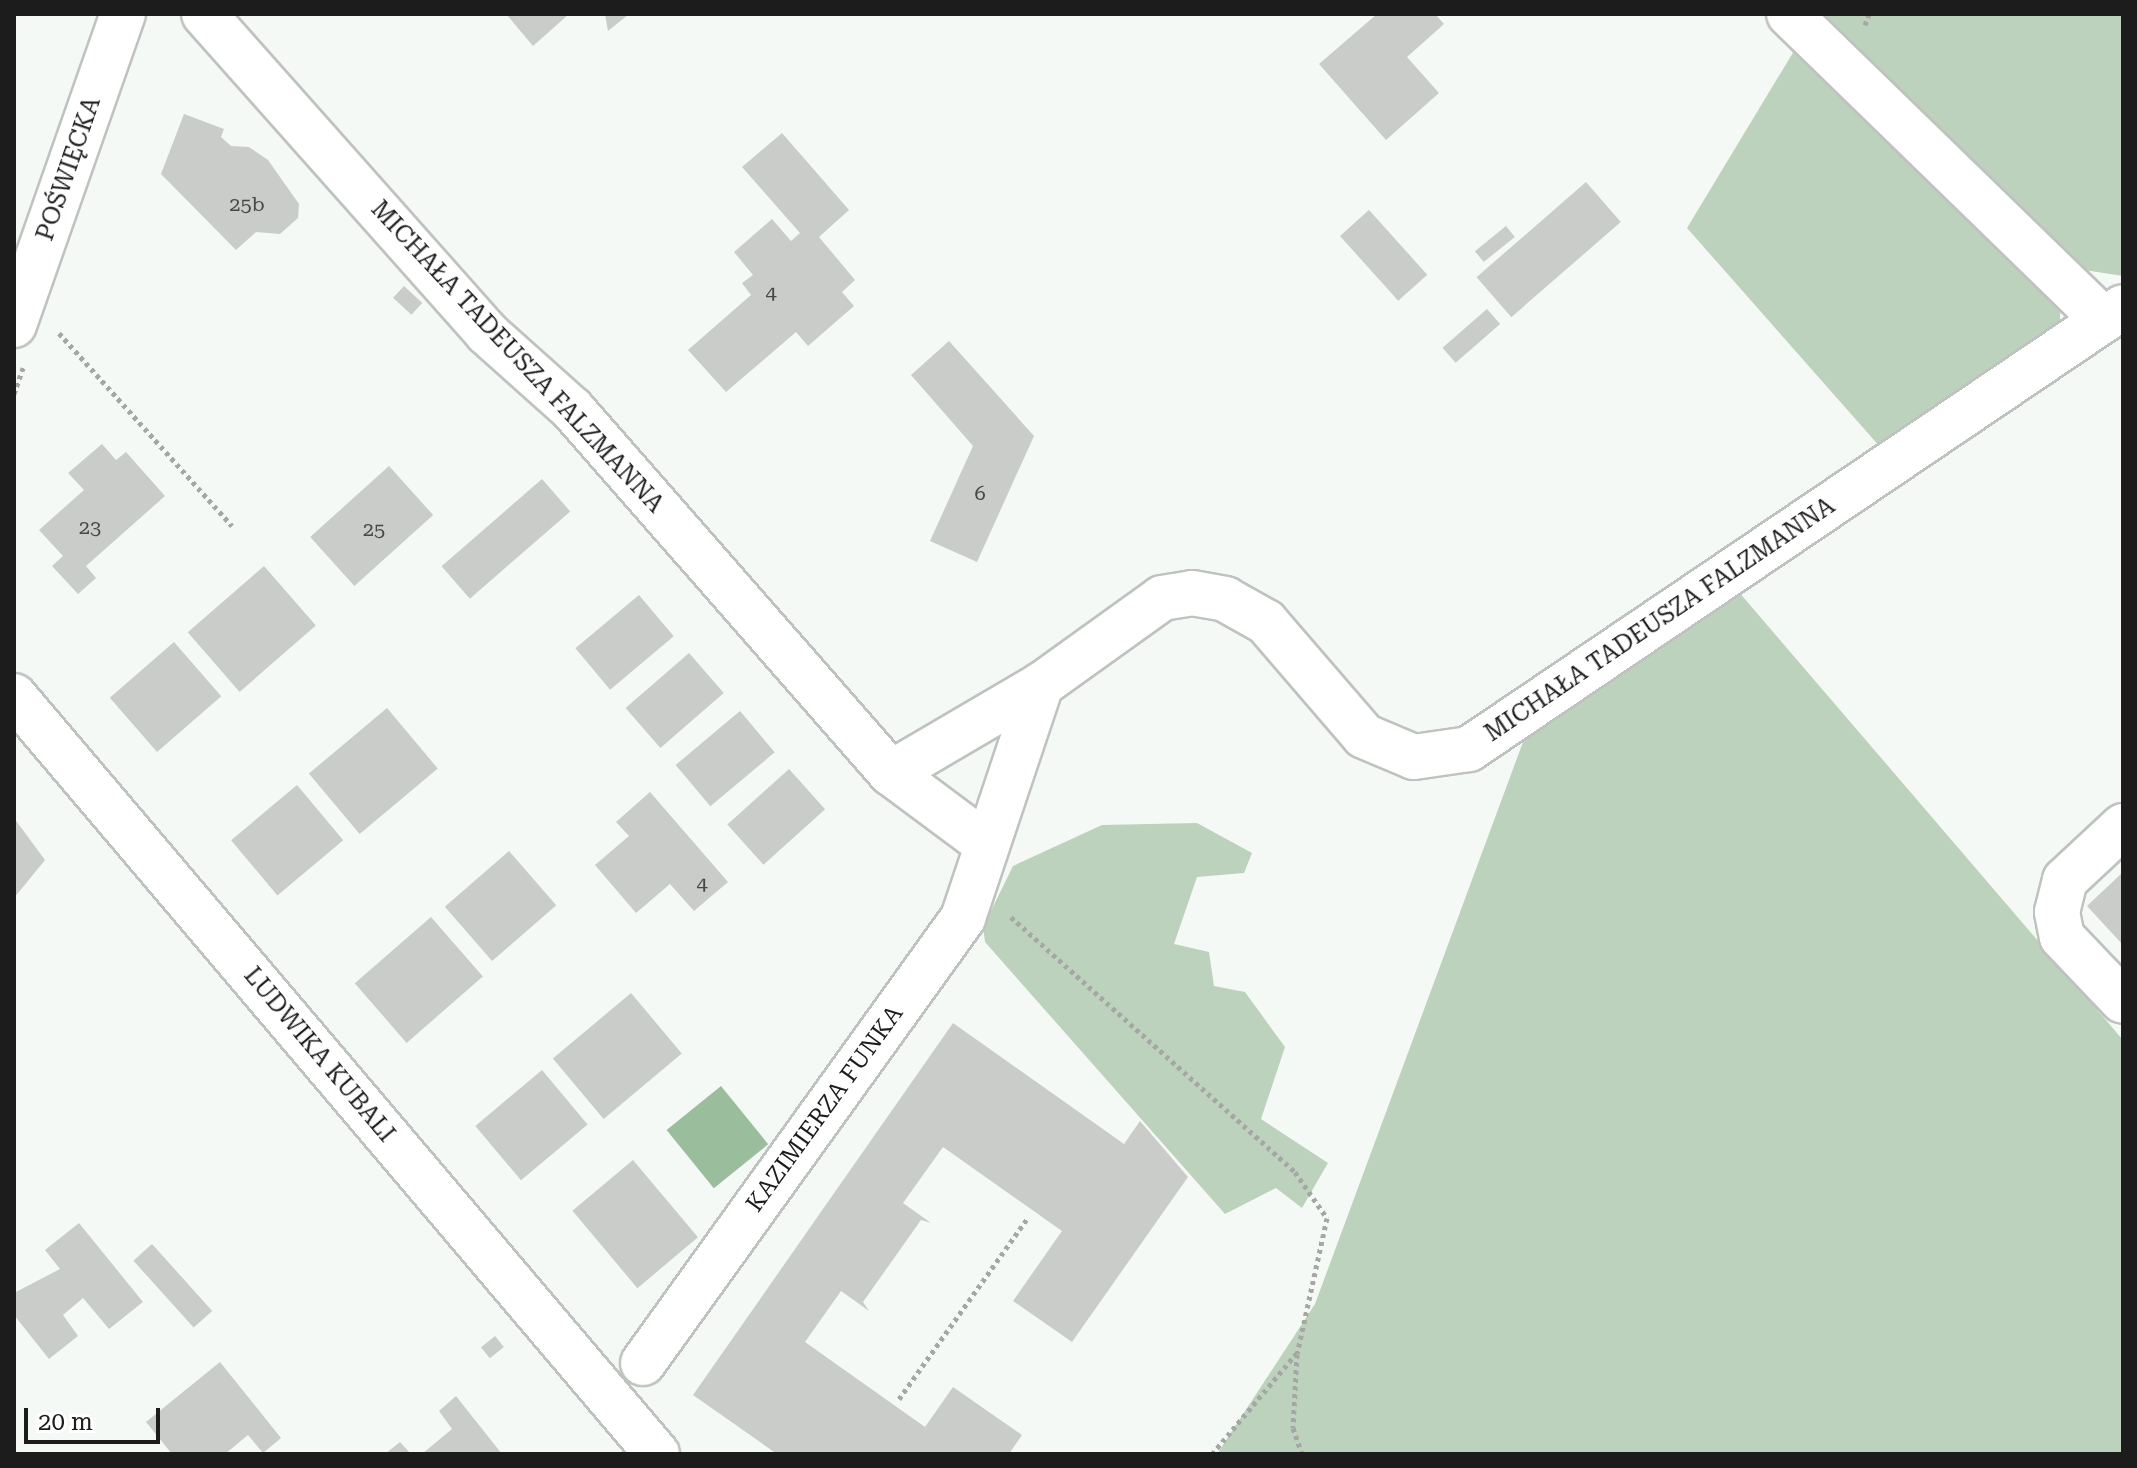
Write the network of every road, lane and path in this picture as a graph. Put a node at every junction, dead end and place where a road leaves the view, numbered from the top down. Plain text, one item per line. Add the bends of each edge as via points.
1 (123, 14) edge
2 (204, 14) edge
3 (1789, 14) edge
4 (2114, 314) edge
5 (34, 328) edge
6 (232, 526) dead end
7 (1041, 685) junction
8 (14, 696) edge
9 (891, 773) junction
10 (2123, 826) edge
11 (985, 843) junction
12 (971, 889) junction
13 (2123, 1001) edge
14 (1027, 1219) dead end
15 (1297, 1354) junction
16 (643, 1363) dead end
17 (899, 1399) dead end
18 (657, 1454) edge
19 (1212, 1454) edge
20 (1302, 1454) edge

1 - 5 street, POŚWIĘCKA
2 - 9 street, MICHAŁA TADEUSZA FALZMANNA via 487,333 572,409
3 - 4 street
4 - 7 street, MICHAŁA TADEUSZA FALZMANNA via 1469,749 1414,757 1364,736 1266,622 1225,599 1192,593 1162,598
5 - 6 path
7 - 9 street, MICHAŁA TADEUSZA FALZMANNA
7 - 11 street via 1012,779
8 - 18 street, LUDWIKA KUBALI
9 - 11 street, MICHAŁA TADEUSZA FALZMANNA
10 - 13 street via 2065,880 2057,912 2062,937
11 - 12 street, KAZIMIERZA FUNKA
12 - 15 path via 988,896 1295,1172 1327,1218
12 - 16 street, KAZIMIERZA FUNKA via 963,918
14 - 17 path
15 - 19 path
15 - 20 path via 1293,1428

